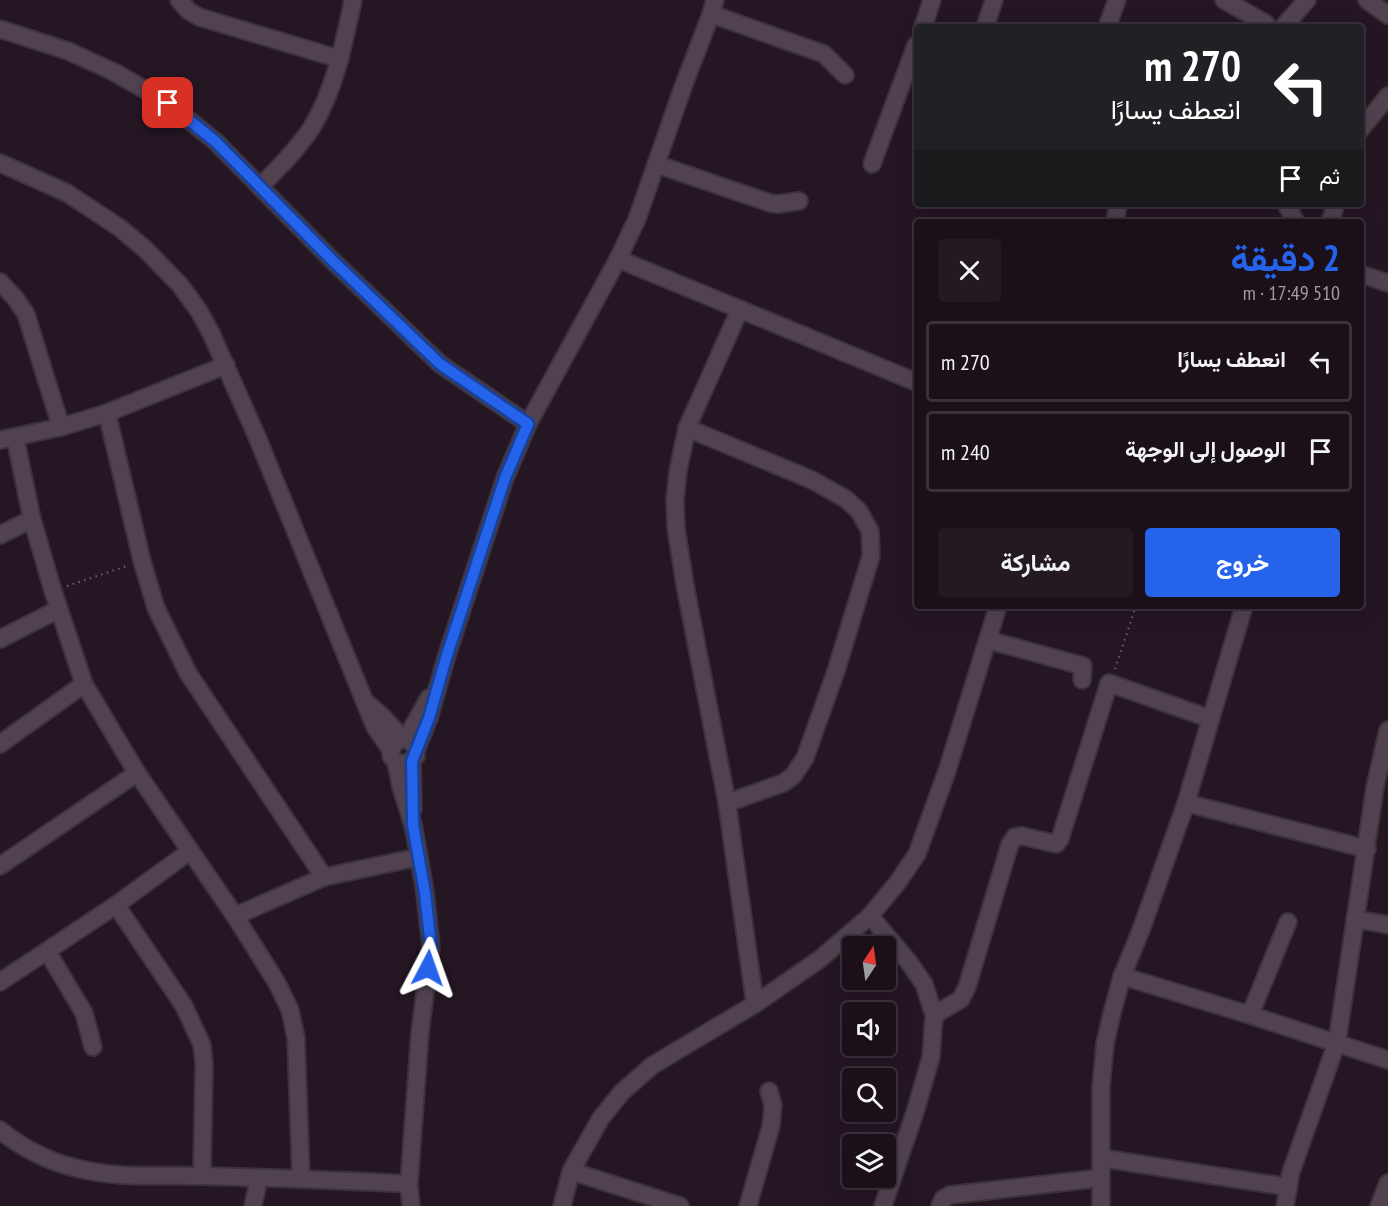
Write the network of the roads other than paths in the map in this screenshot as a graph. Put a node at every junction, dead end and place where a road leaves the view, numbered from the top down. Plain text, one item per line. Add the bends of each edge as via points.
1 (179, 0) edge
2 (352, 0) edge
3 (932, 0) edge
4 (994, 0) edge
5 (1117, 0) edge
6 (1224, 0) edge
7 (1307, 0) edge
8 (1367, 0) edge
9 (713, 7) edge
10 (1388, 15) edge
11 (924, 24) edge
12 (986, 24) edge
13 (1108, 24) edge
14 (1264, 24) edge
15 (1286, 24) edge
16 (0, 28) edge
17 (914, 50) edge
18 (340, 59) junction
19 (845, 75) dead end
20 (1388, 96) edge
21 (1364, 125) edge
22 (0, 163) edge
23 (656, 164) junction
24 (872, 164) dead end
25 (260, 187) junction
26 (800, 201) dead end
27 (618, 259) junction
28 (1364, 275) edge
29 (0, 282) edge
30 (1388, 283) edge
31 (740, 309) junction
32 (226, 365) junction
33 (914, 381) edge
34 (107, 413) junction
35 (528, 424) junction
36 (61, 427) junction
37 (687, 429) junction
38 (8, 439) edge
39 (32, 519) junction
40 (0, 535) edge
41 (58, 609) junction
42 (997, 609) edge
43 (1243, 609) edge
44 (0, 639) edge
45 (988, 640) junction
46 (1109, 682) junction
47 (84, 684) junction
48 (1211, 719) junction
49 (1388, 730) edge
50 (0, 744) edge
51 (404, 750) junction
52 (137, 773) junction
53 (1186, 803) junction
54 (727, 804) junction
55 (1367, 849) junction
56 (190, 851) junction
57 (419, 858) junction
58 (0, 866) edge
59 (324, 877) junction
60 (116, 905) junction
61 (235, 916) junction
62 (870, 916) junction
63 (1355, 919) junction
64 (1288, 922) dead end
65 (1388, 925) edge
66 (47, 951) junction
67 (1122, 976) junction
68 (0, 982) edge
69 (755, 1004) junction
70 (934, 1015) junction
71 (1250, 1015) junction
72 (1337, 1042) junction
73 (93, 1047) dead end
74 (1388, 1060) edge
75 (769, 1091) dead end
76 (0, 1130) edge
77 (1101, 1158) junction
78 (571, 1171) junction
79 (202, 1176) junction
80 (259, 1178) junction
81 (302, 1178) junction
82 (1101, 1178) junction
83 (1388, 1183) edge
84 (409, 1184) junction
85 (1288, 1187) junction
86 (253, 1206) edge
87 (411, 1206) edge
88 (562, 1206) edge
89 (680, 1206) edge
90 (747, 1206) edge
91 (883, 1206) edge
92 (940, 1206) edge
93 (1101, 1206) edge
94 (1285, 1206) edge
95 (1379, 1206) edge

1 - 18 street via 199,17
2 - 18 street
3 - 11 street
4 - 12 street
5 - 13 street
6 - 14 street
7 - 15 street
8 - 10 street
9 - 19 street via 824,54
9 - 23 street
16 - 25 street via 77,55 168,103 216,142
17 - 24 street
18 - 25 street via 311,128
20 - 21 street
22 - 32 street via 67,192 145,249 199,310
23 - 26 street via 770,203
23 - 27 street
25 - 35 street via 440,364
27 - 31 street
27 - 35 street
28 - 30 street
29 - 36 street via 26,314
31 - 33 street
31 - 37 street
32 - 34 street
32 - 51 street via 365,702 384,717
34 - 36 street
34 - 59 street via 156,608 188,673
35 - 51 street via 505,478 441,680 421,710
36 - 38 street
37 - 54 street via 678,471 676,528
37 - 54 street via 812,480 860,511 870,531 871,556 805,758 794,776 783,783
38 - 39 street
39 - 40 street
39 - 41 street
41 - 44 street
41 - 47 street
42 - 45 street
43 - 48 street
45 - 46 street via 1083,673 1097,673
45 - 62 street via 916,854
46 - 48 street
46 - 70 street via 1060,839 1056,844 1015,837 967,987 961,999
47 - 50 street
47 - 52 street
48 - 53 street
49 - 55 street
51 - 57 street
52 - 56 street
52 - 58 street
53 - 55 street
53 - 67 street
54 - 69 street
55 - 63 street
56 - 60 street
56 - 61 street
57 - 59 street
57 - 84 street via 431,947 420,1032
59 - 61 street
60 - 66 street
60 - 79 street via 184,1006 202,1045
61 - 81 street via 278,983 290,1010 296,1038
62 - 69 street via 820,959
62 - 70 street via 924,984
63 - 65 street
63 - 72 street
64 - 71 street
66 - 68 street
66 - 73 street via 84,1013
67 - 71 street
67 - 77 street via 1105,1044
69 - 78 street via 653,1065 622,1092 601,1118
70 - 91 street via 931,1057
71 - 72 street
72 - 74 street
72 - 85 street
75 - 90 street via 773,1106 771,1126
76 - 79 street via 18,1145 72,1167 113,1174
77 - 82 street
77 - 85 street
78 - 88 street
78 - 89 street
79 - 80 street
80 - 81 street
80 - 86 street
81 - 84 street
82 - 92 street via 950,1194
82 - 93 street
83 - 95 street
84 - 87 street
85 - 94 street

